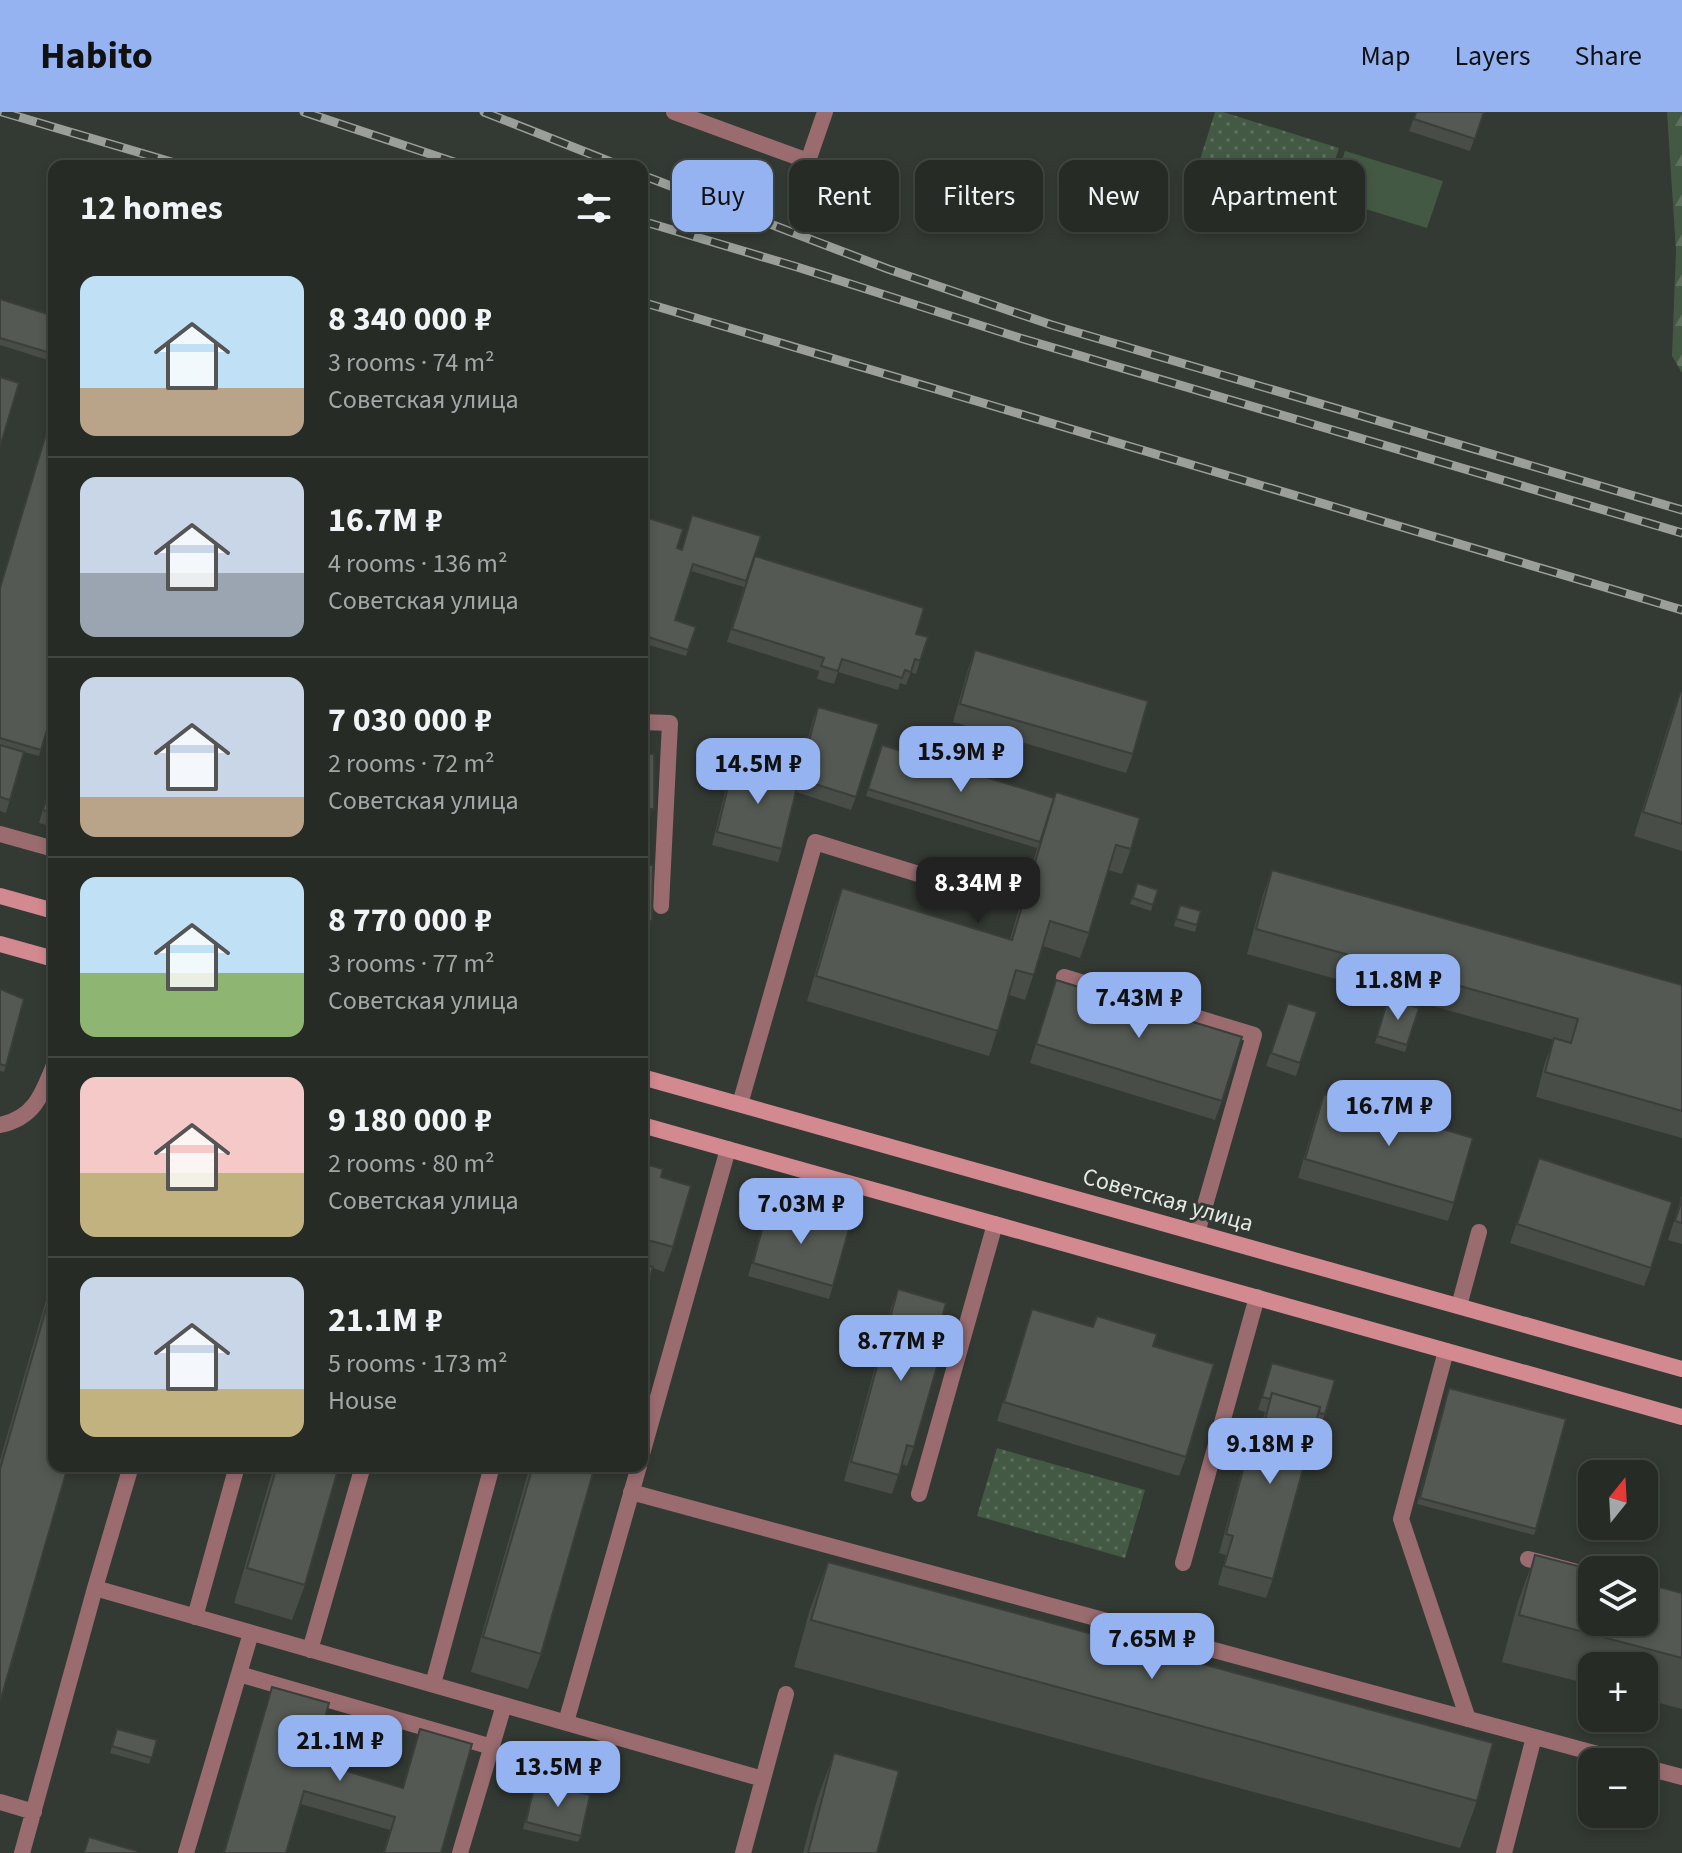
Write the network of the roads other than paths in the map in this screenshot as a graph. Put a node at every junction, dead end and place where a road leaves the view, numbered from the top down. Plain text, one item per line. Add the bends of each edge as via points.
1 (674, 112) edge
2 (825, 112) edge
3 (648, 722) edge
4 (0, 834) edge
5 (48, 847) edge
6 (0, 896) edge
7 (993, 897) dead end
8 (661, 906) dead end
9 (48, 909) edge
10 (0, 944) edge
11 (48, 957) edge
12 (1064, 977) dead end
13 (48, 1078) edge
14 (648, 1079) edge
15 (740, 1104) junction
16 (0, 1125) edge
17 (648, 1127) edge
18 (728, 1149) junction
19 (995, 1224) junction
20 (1479, 1232) dead end
21 (1197, 1233) junction
22 (1257, 1297) junction
23 (1459, 1306) junction
24 (1446, 1351) junction
25 (1682, 1369) edge
26 (1682, 1417) edge
27 (648, 1433) edge
28 (129, 1472) edge
29 (235, 1472) edge
30 (361, 1472) edge
31 (490, 1472) edge
32 (637, 1472) edge
33 (631, 1492) junction
34 (919, 1494) dead end
35 (1528, 1559) dead end
36 (1183, 1563) dead end
37 (1578, 1572) edge
38 (95, 1588) junction
39 (195, 1617) junction
40 (251, 1633) junction
41 (310, 1650) junction
42 (239, 1674) junction
43 (433, 1684) junction
44 (786, 1694) dead end
45 (504, 1705) junction
46 (1468, 1719) junction
47 (566, 1722) junction
48 (1534, 1737) junction
49 (492, 1747) junction
50 (1578, 1749) edge
51 (1658, 1771) edge
52 (1682, 1777) edge
53 (763, 1779) junction
54 (0, 1802) edge
55 (34, 1812) junction
56 (22, 1853) edge
57 (186, 1853) edge
58 (460, 1853) edge
59 (743, 1853) edge
60 (1504, 1853) edge

1 - 2 street via 808,161
3 - 8 street via 670,723
4 - 5 street
6 - 9 main road
7 - 15 street via 815,842
10 - 11 main road
12 - 21 street via 1254,1035
13 - 16 street via 30,1111
14 - 15 main road, Советская улица
15 - 21 main road, Советская улица
17 - 18 main road
18 - 19 main road
18 - 27 street
19 - 22 main road
19 - 34 street
20 - 23 street
21 - 23 main road, Советская улица
22 - 24 main road
22 - 36 street
23 - 25 main road, Советская улица
24 - 26 main road
24 - 46 street via 1401,1519
28 - 38 street
29 - 39 street
30 - 41 street
31 - 43 street
32 - 33 street
33 - 46 street
33 - 47 street
35 - 37 street
38 - 39 street
38 - 55 street
39 - 40 street
40 - 41 street
40 - 42 street
41 - 43 street
42 - 49 street
42 - 57 street
43 - 45 street
44 - 53 street
45 - 47 street
45 - 49 street
46 - 48 street
47 - 53 street
48 - 50 street
48 - 60 street
49 - 58 street
51 - 52 street
53 - 59 street
54 - 55 street
55 - 56 street

